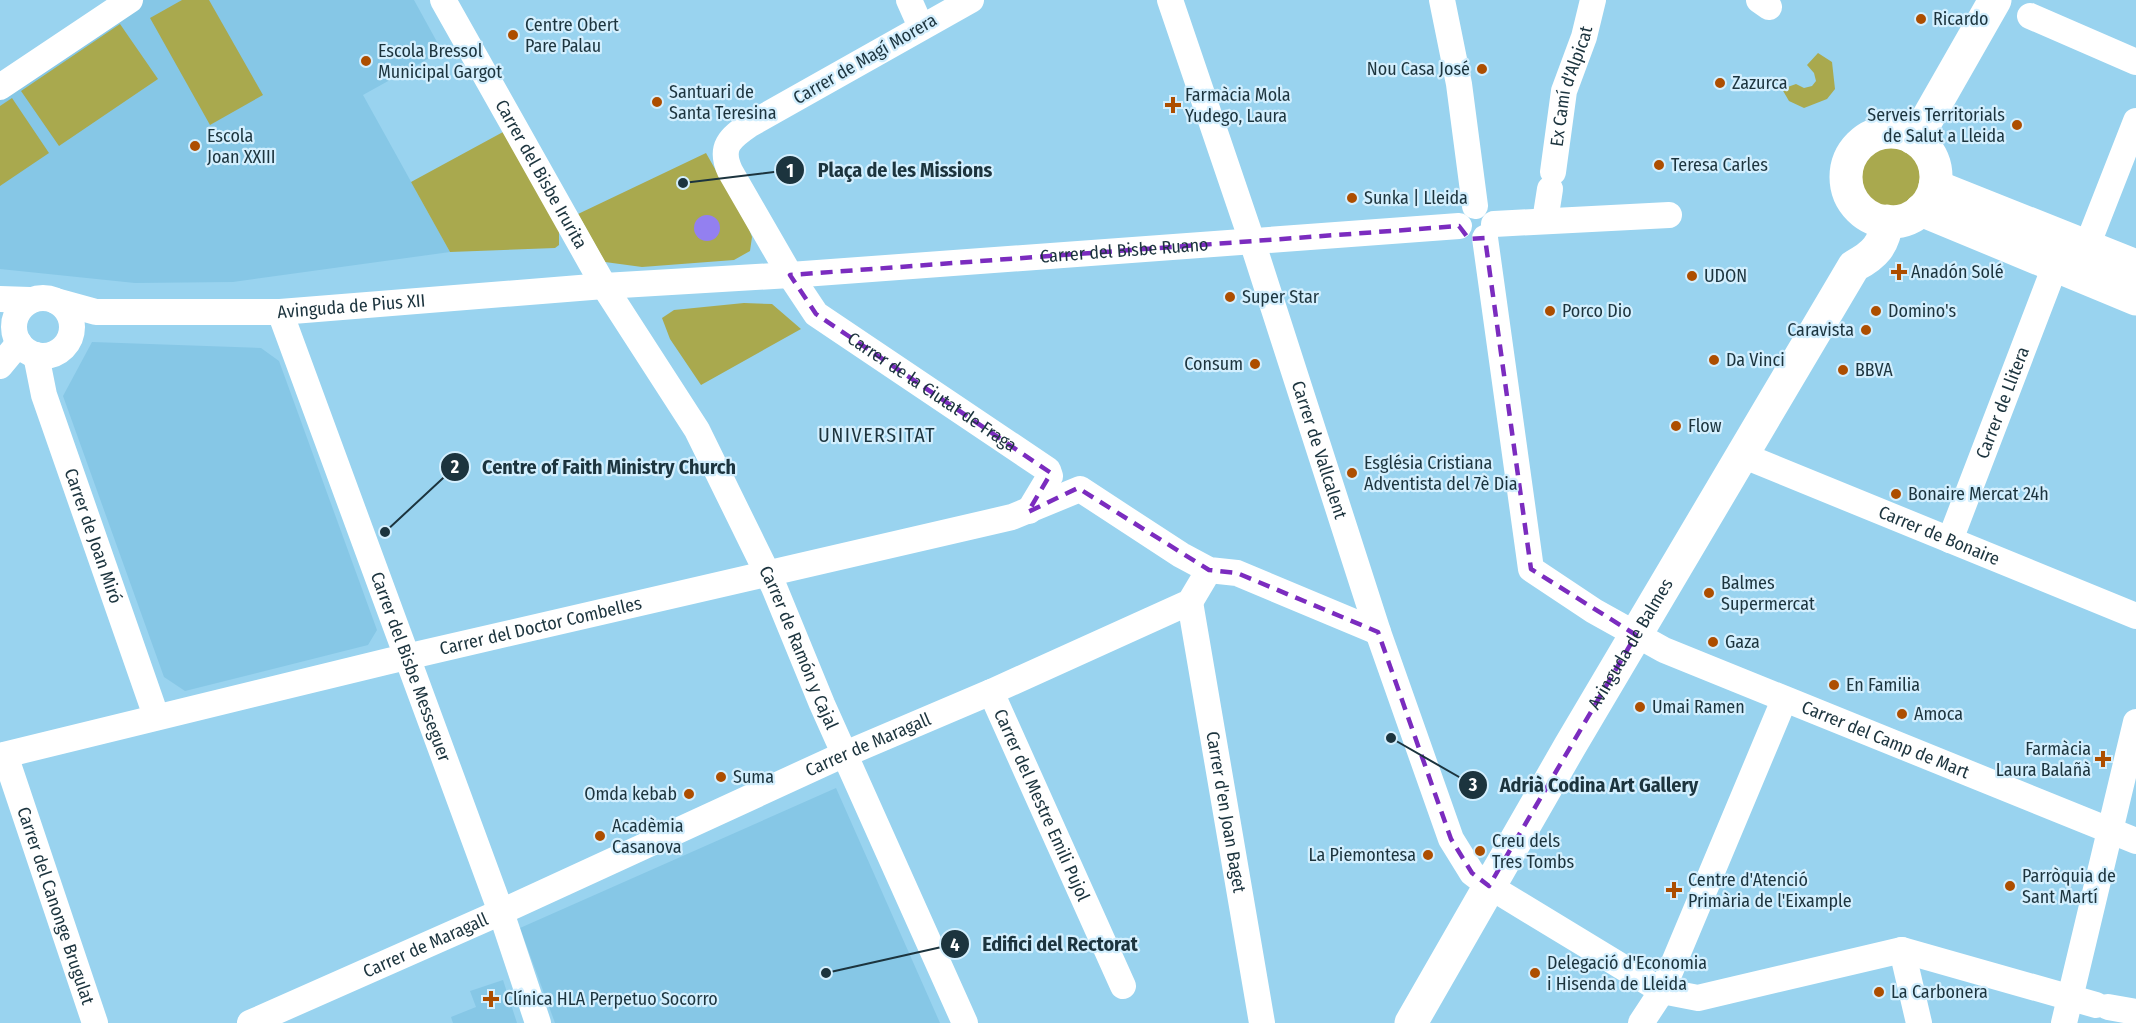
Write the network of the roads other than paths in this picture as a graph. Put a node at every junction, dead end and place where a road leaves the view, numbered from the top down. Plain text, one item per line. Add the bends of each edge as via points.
1 (130, 0) edge
2 (443, 0) edge
3 (909, 0) edge
4 (971, 0) edge
5 (1170, 0) edge
6 (1442, 0) edge
7 (1593, 0) edge
8 (1995, 0) edge
9 (2030, 16) dead end
10 (921, 27) junction
11 (2136, 62) edge
12 (0, 87) edge
13 (2136, 121) edge
14 (1913, 138) junction
15 (1928, 198) junction
16 (1474, 206) junction
17 (1669, 215) dead end
18 (1875, 216) junction
19 (1545, 221) junction
20 (1460, 226) junction
21 (1490, 231) junction
22 (1252, 241) junction
23 (2087, 246) junction
24 (2055, 266) junction
25 (2136, 266) edge
26 (790, 275) junction
27 (604, 286) junction
28 (0, 298) edge
29 (2136, 299) edge
30 (30, 300) junction
31 (56, 301) junction
32 (96, 312) junction
33 (280, 312) junction
34 (72, 332) junction
35 (17, 336) edge
36 (0, 366) edge
37 (1742, 455) junction
38 (1028, 512) junction
39 (1950, 540) junction
40 (1209, 570) junction
41 (767, 572) junction
42 (1190, 602) junction
43 (2136, 616) edge
44 (1378, 632) junction
45 (1636, 635) junction
46 (407, 657) junction
47 (991, 692) junction
48 (1785, 700) junction
49 (156, 716) junction
50 (2136, 722) edge
51 (844, 754) junction
52 (2, 756) edge
53 (2110, 830) junction
54 (2136, 841) edge
55 (1489, 886) junction
56 (501, 912) junction
57 (1902, 950) junction
58 (1123, 986) dead end
59 (1662, 991) junction
60 (2067, 1011) edge
61 (2136, 1012) edge
62 (95, 1023) edge
63 (250, 1023) edge
64 (538, 1023) edge
65 (964, 1023) edge
66 (1262, 1023) edge
67 (1411, 1023) edge
68 (1641, 1023) edge
69 (1666, 1023) edge
70 (1919, 1023) edge

1 - 12 street
2 - 27 street, Carrer del Bisbe Irurita
3 - 10 street
4 - 10 street, Carrer de Magí Morera
5 - 22 street, Carrer de Vallcalent
6 - 16 street via 1459,84
7 - 19 street, Ex Camí d'Alpicat via 1564,91
8 - 14 main road
9 - 11 street
10 - 26 street, Carrer de Magí Morera via 729,138 724,153 730,171
13 - 23 street
14 - 15 main road via 1931,157 1936,171
14 - 18 main road via 1886,132 1856,148 1847,167 1850,194
15 - 18 main road via 1907,219
15 - 23 main road
15 - 24 main road
16 - 20 street via 1461,215
16 - 21 street via 1490,213
17 - 19 street
18 - 37 main road, Avinguda de Balmes via 1851,254 1854,266
19 - 21 street
20 - 21 street via 1469,239
20 - 22 street, Carrer del Bisbe Ruano
21 - 45 street, Carrer del Camp de Mart via 1531,569
22 - 26 street, Carrer del Bisbe Ruano
22 - 44 street, Carrer de Vallcalent
23 - 25 main road
24 - 29 main road
24 - 39 street, Carrer de Llitera
26 - 27 street, Carrer del Bisbe Ruano
26 - 38 street, Carrer de la Ciutat de Fraga via 816,314 1048,470 1046,485
27 - 33 street, Avinguda de Pius XII
27 - 41 street, Carrer de Ramón y Cajal via 697,430
28 - 30 street
30 - 31 street
30 - 35 street via 17,313
31 - 32 street, Avinguda de Pius XII
31 - 34 street via 68,310
32 - 33 street, Avinguda de Pius XII
32 - 34 street
33 - 46 street, Carrer del Bisbe Messeguer
34 - 35 street via 69,341 55,354
35 - 36 street
35 - 49 street, Carrer de Joan Miró via 44,395
37 - 39 street, Carrer de Bonaire
37 - 45 main road, Avinguda de Balmes
38 - 40 street, Carrer del Doctor Combelles via 1080,489
38 - 41 street, Carrer del Doctor Combelles
39 - 43 street, Carrer de Bonaire
40 - 42 street
40 - 44 street via 1237,573
41 - 46 street, Carrer del Doctor Combelles
41 - 51 street, Carrer de Ramón y Cajal
42 - 47 street, Carrer de Maragall
42 - 66 street, Carrer d'en Joan Baget
44 - 55 street, Carrer de Vallcalent via 1451,840 1472,873
45 - 48 street, Carrer del Camp de Mart
45 - 55 main road, Avinguda de Balmes
46 - 49 street, Carrer del Doctor Combelles
46 - 56 street, Carrer del Bisbe Messeguer
47 - 51 street, Carrer de Maragall
47 - 58 street, Carrer del Mestre Emili Pujol
48 - 53 street, Carrer del Camp de Mart
48 - 59 street
49 - 52 street, Carrer del Doctor Combelles
50 - 53 street
51 - 56 street, Carrer de Maragall
51 - 65 street, Carrer de Ramón y Cajal
52 - 62 street, Carrer del Canonge Brugulat
53 - 54 street, Carrer del Camp de Mart
53 - 60 street
55 - 59 street, Carrer de Vallcalent
55 - 67 main road, Avinguda de Balmes
56 - 63 street, Carrer de Maragall
56 - 64 street, Carrer del Bisbe Messeguer
57 - 59 street via 1698,998
57 - 60 street
57 - 70 street
59 - 68 street
59 - 69 street
60 - 61 street via 2102,1006

